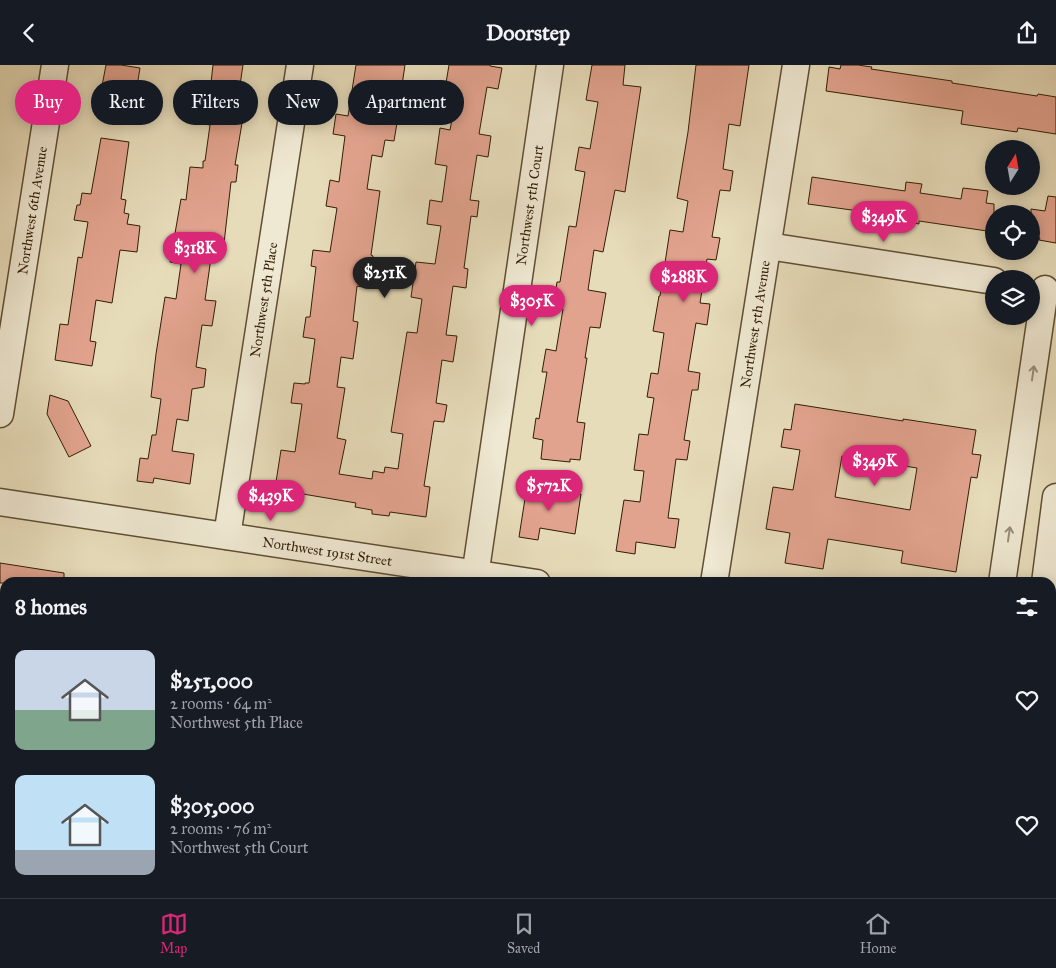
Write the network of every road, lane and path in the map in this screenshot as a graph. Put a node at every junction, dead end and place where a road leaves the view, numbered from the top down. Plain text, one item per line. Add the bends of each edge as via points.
1 (54, 65) edge
2 (300, 65) edge
3 (550, 65) edge
4 (796, 65) edge
5 (768, 246) junction
6 (985, 280) edge
7 (1044, 289) edge
8 (1046, 347) edge
9 (0, 414) edge
10 (1056, 497) edge
11 (0, 503) edge
12 (227, 536) junction
13 (469, 577) edge
14 (475, 577) edge
15 (715, 577) edge
16 (1003, 577) edge
17 (1046, 577) edge

1 - 9 street, Northwest 6th Avenue
2 - 12 street, Northwest 5th Place
3 - 14 street, Northwest 5th Court
4 - 5 street, Northwest 5th Avenue
5 - 6 street
5 - 15 street, Northwest 5th Avenue
7 - 8 street
16 -> 8 street
10 - 17 street
11 - 12 street, Northwest 191st Street
12 - 13 street, Northwest 191st Street

